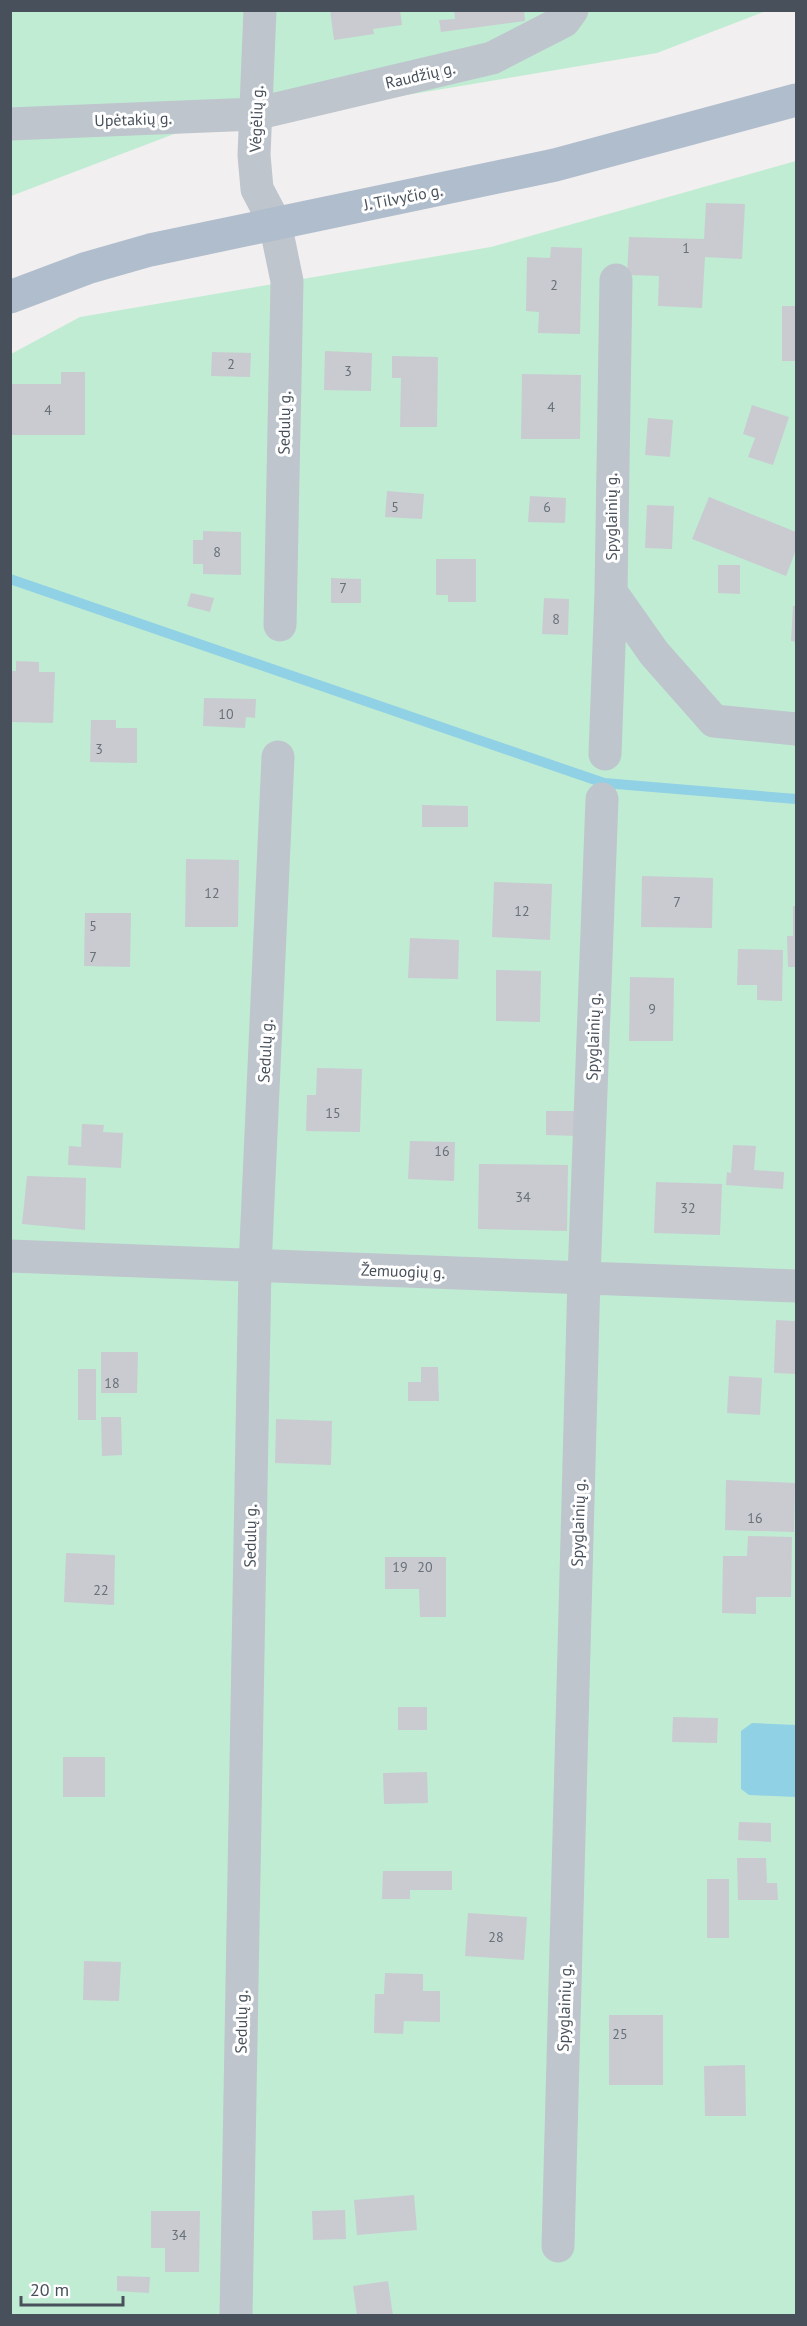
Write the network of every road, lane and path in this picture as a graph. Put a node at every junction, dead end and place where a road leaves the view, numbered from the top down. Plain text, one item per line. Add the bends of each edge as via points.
1 (260, 10) edge
2 (572, 10) edge
3 (796, 100) edge
4 (255, 114) junction
5 (10, 124) edge
6 (275, 222) junction
7 (616, 280) dead end
8 (10, 297) edge
9 (611, 592) junction
10 (280, 625) dead end
11 (796, 729) edge
12 (604, 754) dead end
13 (278, 758) dead end
14 (602, 799) dead end
15 (10, 1256) edge
16 (255, 1267) junction
17 (584, 1277) junction
18 (796, 1286) edge
19 (558, 2246) dead end
20 (236, 2316) edge

1 - 4 street, Vėgėlių g.
2 - 4 street, Raudžių g. via 564,21 492,58
3 - 6 main road, J. Tilvyčio g. via 555,165
4 - 5 street, Upėtakių g.
4 - 6 street, Vėgėlių g. via 257,189
6 - 8 main road, J. Tilvyčio g. via 150,250
6 - 10 street, Sedulų g. via 287,281
7 - 9 street, Spyglainių g.
9 - 11 street via 654,652 714,721
9 - 12 street, Spyglainių g.
13 - 16 street, Sedulų g.
14 - 17 street, Spyglainių g.
15 - 16 street, Žemuogių g.
16 - 17 street, Žemuogių g.
16 - 20 street, Sedulų g.
17 - 18 street, Žemuogių g.
17 - 19 street, Spyglainių g.

